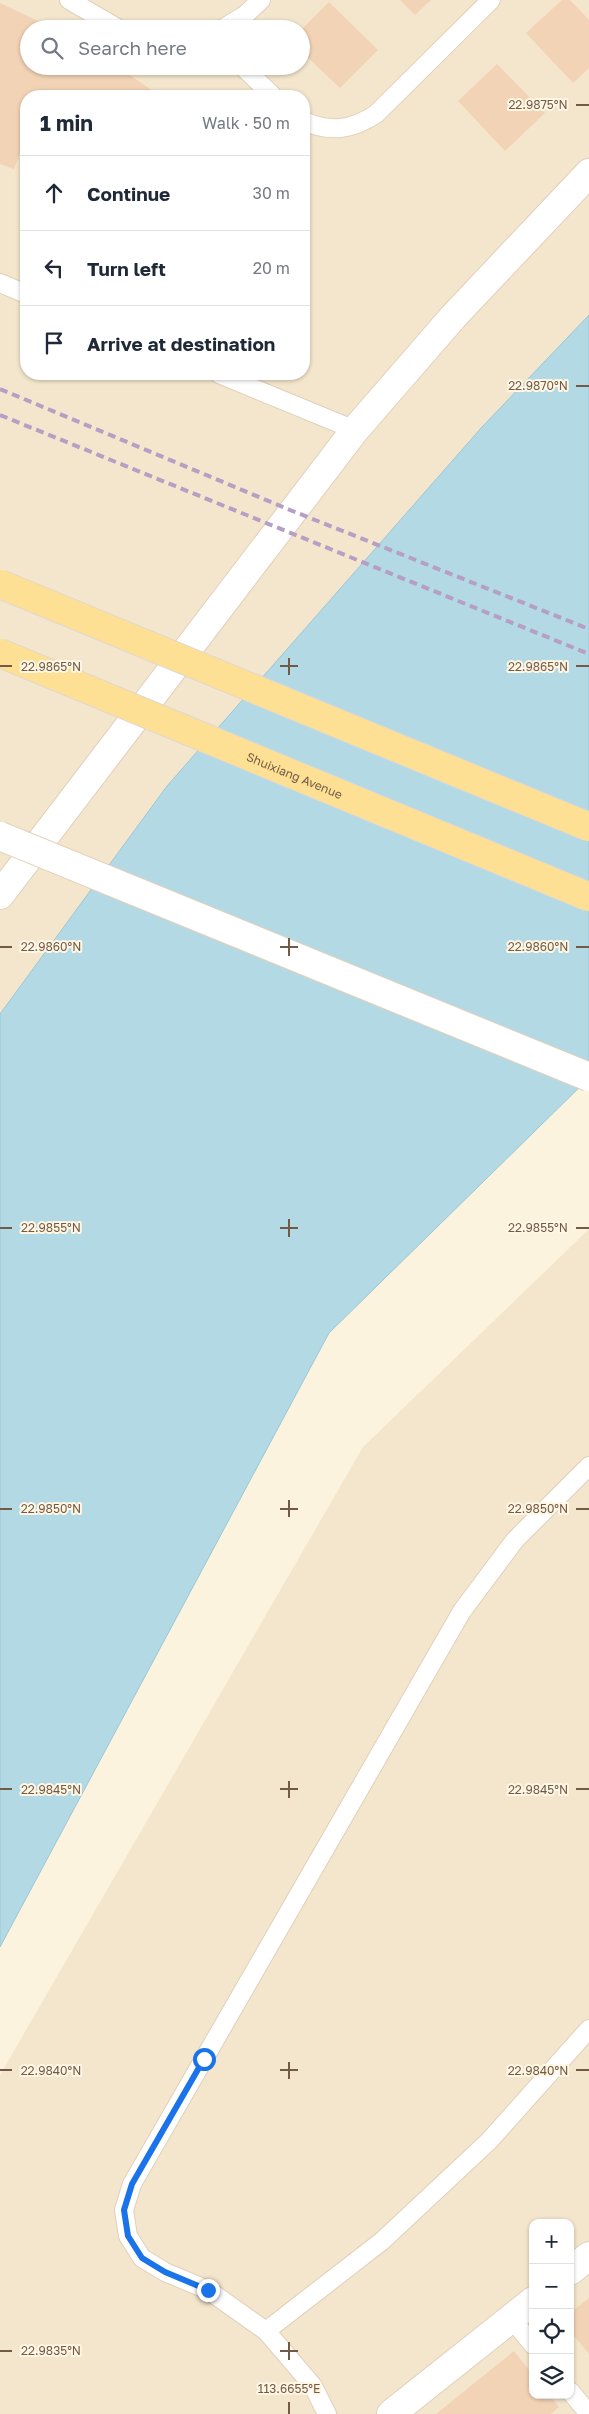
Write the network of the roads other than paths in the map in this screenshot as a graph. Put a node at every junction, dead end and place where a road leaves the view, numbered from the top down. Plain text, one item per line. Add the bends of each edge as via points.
1 (69, 0) edge
2 (261, 0) edge
3 (492, 0) edge
4 (103, 20) edge
5 (237, 20) edge
6 (251, 75) edge
7 (267, 90) edge
8 (310, 123) edge
9 (589, 173) edge
10 (0, 283) edge
11 (20, 291) edge
12 (234, 380) edge
13 (355, 430) junction
14 (0, 584) edge
15 (0, 652) edge
16 (589, 827) edge
17 (0, 836) edge
18 (0, 895) edge
19 (589, 897) edge
20 (589, 1077) edge
21 (589, 1466) edge
22 (589, 2029) edge
23 (589, 2256) edge
24 (574, 2268) edge
25 (529, 2304) edge
26 (511, 2318) junction
27 (266, 2331) junction
28 (529, 2340) edge
29 (574, 2396) edge
30 (327, 2414) edge
31 (391, 2414) edge
32 (589, 2414) edge

1 - 4 lane
2 - 5 lane
3 - 8 lane via 376,114 347,128 330,129
6 - 7 lane
9 - 13 street via 453,317
10 - 11 lane
12 - 13 lane
13 - 18 street
14 - 16 main road, bridge
15 - 19 main road, Shuixiang Avenue, bridge
17 - 20 street, bridge
21 - 27 lane via 515,1540 462,1612 132,2184 124,2210 128,2236 142,2258 165,2272 208,2290
22 - 27 lane via 482,2148 382,2241
23 - 24 street
25 - 26 street
26 - 28 lane
26 - 31 street
27 - 30 lane via 313,2386
29 - 32 lane

